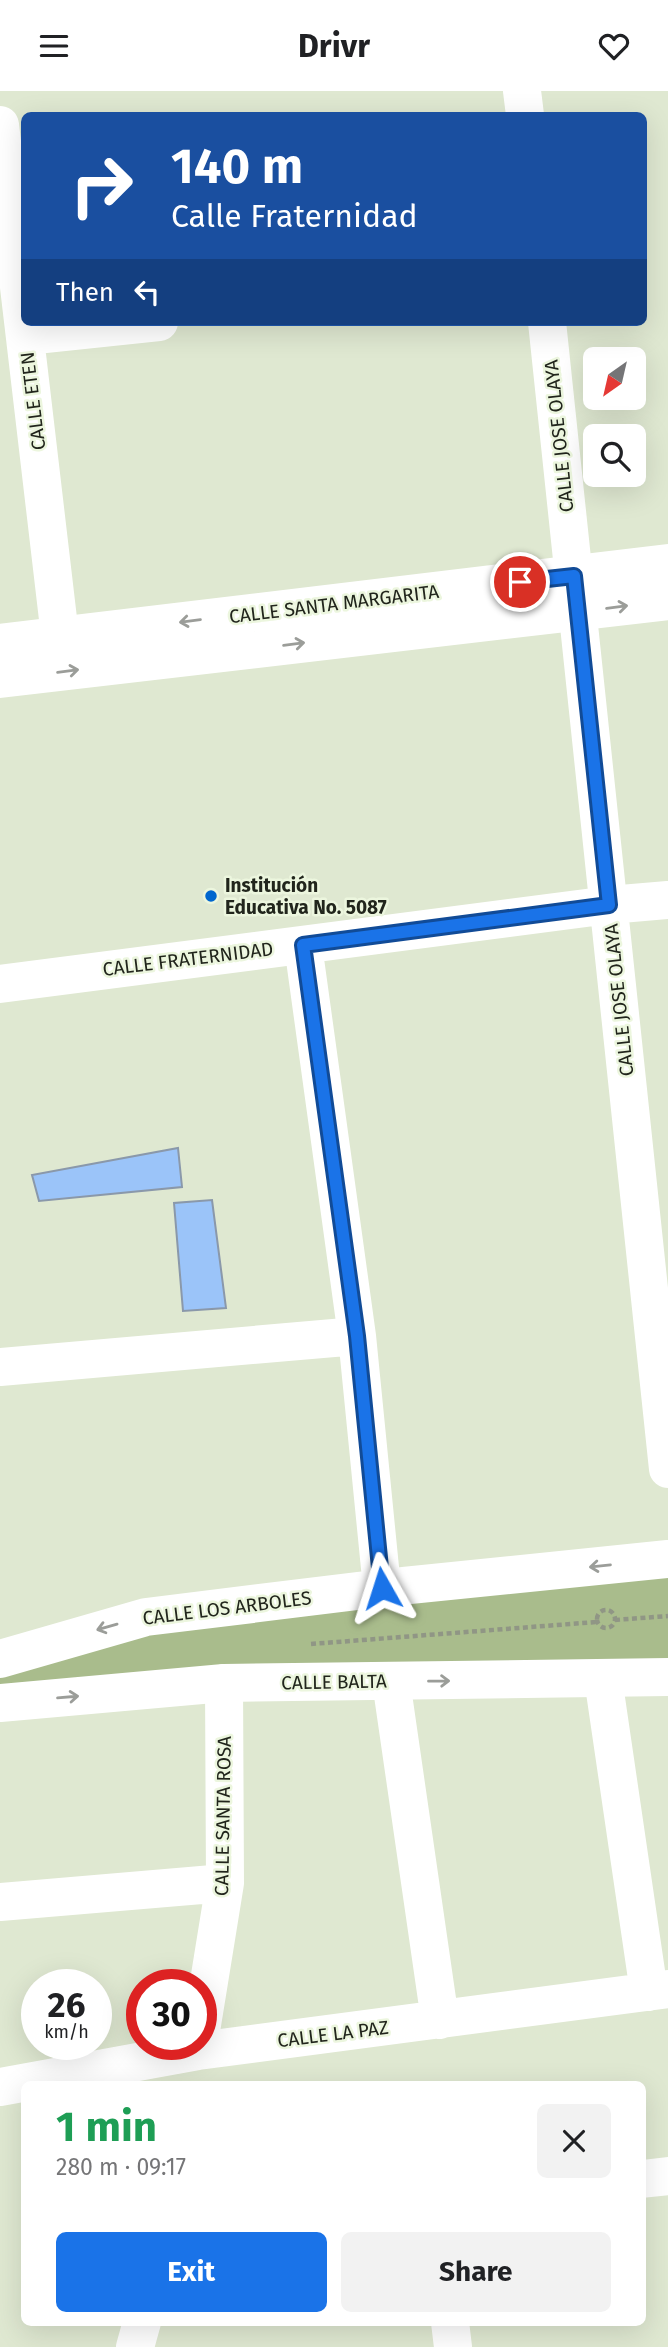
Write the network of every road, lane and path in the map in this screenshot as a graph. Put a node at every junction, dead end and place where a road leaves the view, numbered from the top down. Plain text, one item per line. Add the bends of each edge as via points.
1 (522, 91) edge
2 (525, 112) edge
3 (0, 125) edge
4 (21, 295) edge
5 (25, 326) edge
6 (121, 326) edge
7 (547, 326) edge
8 (26, 336) junction
9 (668, 563) edge
10 (576, 594) junction
11 (668, 601) edge
12 (60, 636) junction
13 (0, 643) edge
14 (0, 679) edge
15 (668, 900) edge
16 (609, 905) junction
17 (303, 945) junction
18 (0, 983) edge
19 (357, 1336) junction
20 (0, 1367) edge
21 (668, 1469) edge
22 (668, 1559) edge
23 (382, 1588) junction
24 (668, 1616) edge
25 (615, 1620) junction
26 (596, 1622) junction
27 (310, 1644) dead end
28 (0, 1659) edge
29 (668, 1677) edge
30 (603, 1678) junction
31 (391, 1681) junction
32 (224, 1683) junction
33 (0, 1703) edge
34 (225, 1883) junction
35 (0, 1902) edge
36 (211, 1969) edge
37 (658, 1991) edge
38 (440, 2020) junction
39 (217, 2050) edge
40 (157, 2060) edge
41 (35, 2081) edge
42 (21, 2083) edge
43 (0, 2087) edge
44 (668, 2176) edge
45 (646, 2179) edge
46 (141, 2326) edge
47 (450, 2326) edge
48 (135, 2347) edge
49 (453, 2347) edge

1 - 2 street
3 - 4 street, CALLE ETEN
5 - 8 street, CALLE ETEN
6 - 8 street
7 - 10 street, CALLE JOSE OLAYA
8 - 12 street, CALLE ETEN
9 - 10 street, CALLE SANTA MARGARITA
10 -> 11 street, CALLE SANTA MARGARITA
10 -> 12 street, CALLE SANTA MARGARITA
14 -> 10 street, CALLE SANTA MARGARITA
10 - 16 street, CALLE JOSE OLAYA
12 - 13 street, CALLE SANTA MARGARITA
15 - 16 street, CALLE FRATERNIDAD
16 - 17 street, CALLE FRATERNIDAD
16 - 21 street, CALLE JOSE OLAYA
17 - 18 street, CALLE FRATERNIDAD
17 - 19 street
19 - 20 street
19 - 23 street
22 -> 23 street, CALLE LOS ARBOLES
23 -> 28 street, CALLE LOS ARBOLES via 146,1617
24 - 25 path
25 - 26 path via 609,1628
25 - 26 path via 605,1609
26 - 27 path
29 - 30 street, CALLE BALTA
31 -> 30 street, CALLE BALTA
30 - 37 street
31 - 32 street, CALLE BALTA
31 - 38 street
33 -> 32 street, CALLE BALTA
32 - 34 street, CALLE SANTA ROSA
34 - 35 street
34 - 36 street, CALLE SANTA ROSA
37 - 38 street, CALLE LA PAZ
38 - 39 street, CALLE LA PAZ
40 - 41 street, CALLE LA PAZ
42 - 43 street, CALLE LA PAZ
44 - 45 street
46 - 48 street
47 - 49 street

